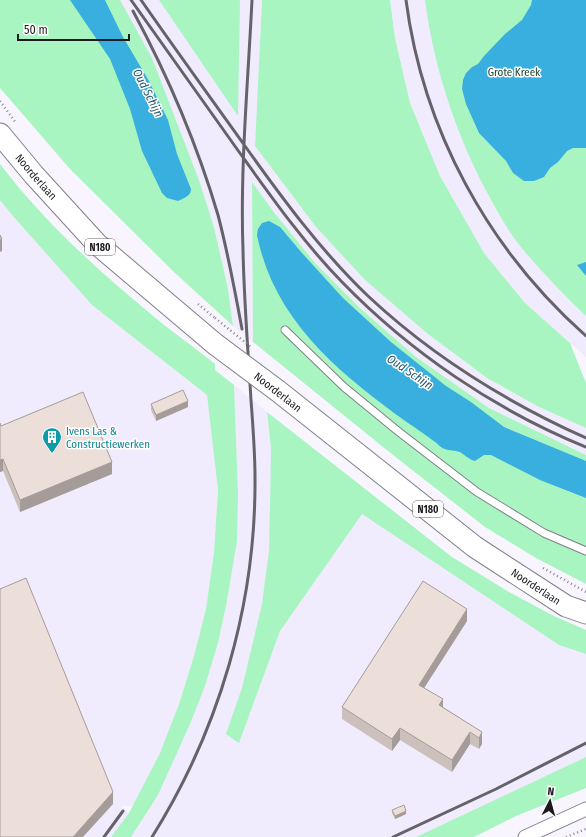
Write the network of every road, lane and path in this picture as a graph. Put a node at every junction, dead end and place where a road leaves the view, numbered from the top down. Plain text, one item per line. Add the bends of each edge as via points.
1 (0, 101) edge
2 (9, 129) edge
3 (197, 304) dead end
4 (285, 330) dead end
5 (253, 348) dead end
6 (586, 551) edge
7 (586, 613) edge
8 (586, 809) edge
9 (586, 829) edge
10 (525, 837) edge
11 (566, 837) edge

1 - 2 path
2 - 7 main road, Noorderlaan / N180, bridge via 34,175 96,244 215,344 475,547 566,606
3 - 5 path, bridge
4 - 6 lane via 344,387 477,492 544,533
8 - 10 street
9 - 11 path

